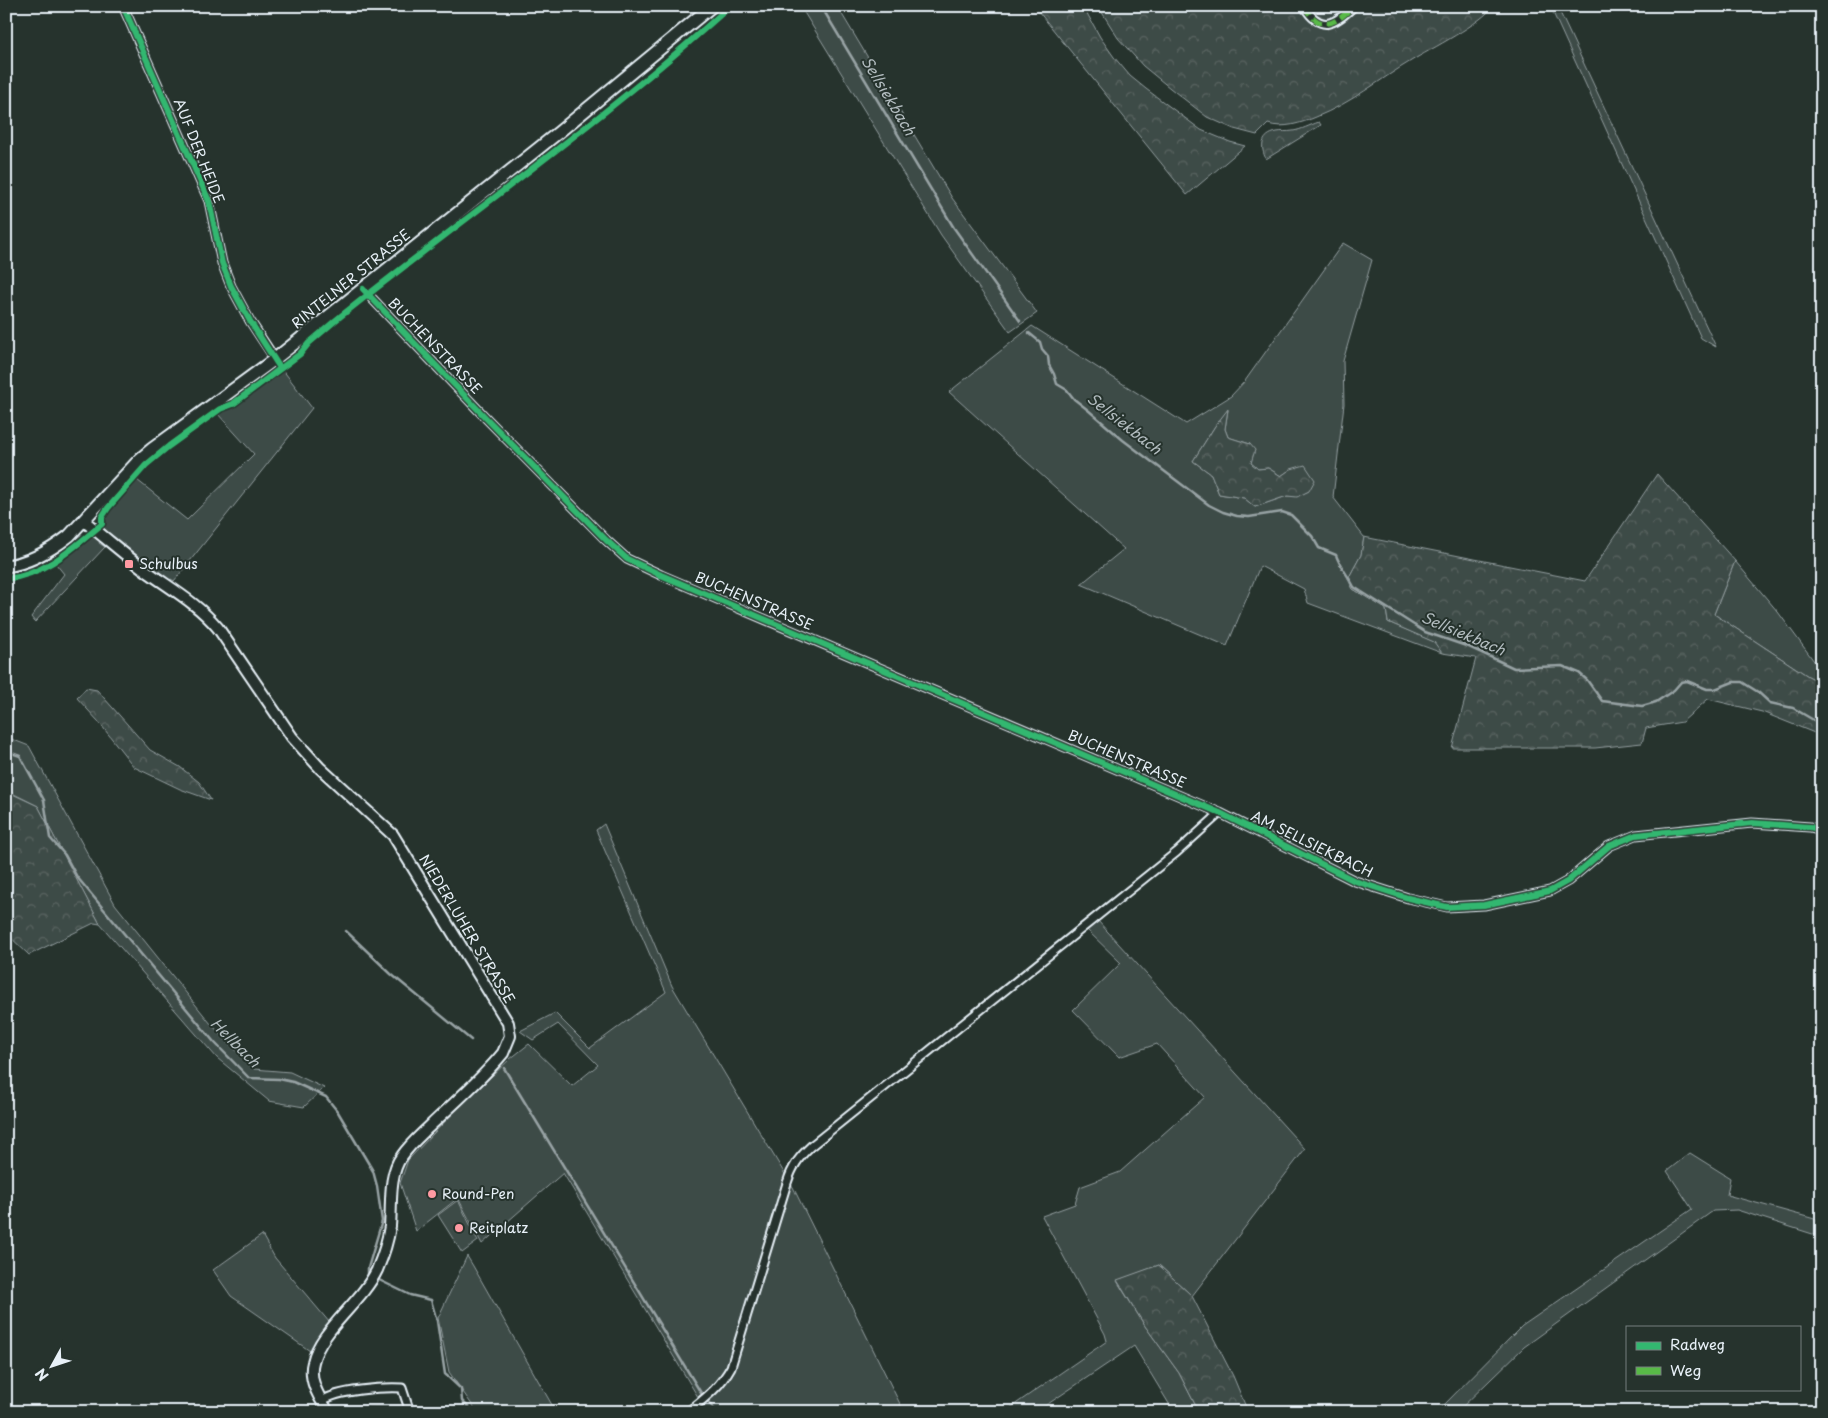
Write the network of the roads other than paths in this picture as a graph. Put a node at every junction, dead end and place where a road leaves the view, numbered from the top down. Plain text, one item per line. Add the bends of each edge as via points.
1 (123, 6) edge
2 (712, 6) edge
3 (1304, 6) edge
4 (1354, 6) edge
5 (363, 288) junction
6 (274, 360) junction
7 (84, 521) junction
8 (6, 566) edge
9 (1220, 813) junction
10 (1822, 830) edge
11 (322, 1401) junction
12 (328, 1412) edge
13 (410, 1412) edge
14 (688, 1412) edge

1 - 6 street, AUF DER HEIDE via 209,201 222,263 231,286
2 - 5 main road, RINTELNER STRASSE
3 - 4 street via 1312,18 1324,24 1341,19
5 - 6 main road, RINTELNER STRASSE
5 - 9 street, BUCHENSTRASSE via 486,418 627,558
6 - 7 main road, RINTELNER STRASSE via 152,449
7 - 8 main road, RINTELNER STRASSE via 44,553
7 - 11 street, NIEDERLUHER STRASSE via 206,614 292,737 320,768 393,835 508,1023 510,1036 504,1053 410,1146 397,1164 390,1227 378,1268 371,1282 315,1353 312,1378
9 - 10 street, AM SELLSIEKBACH via 1355,881 1447,907 1484,905 1550,892 1609,846 1636,835 1752,823
9 - 14 street via 1177,852 800,1157 792,1167 731,1367 712,1394
11 - 12 street, NIEDERLUHER STRASSE
11 - 13 street via 329,1396 402,1388

